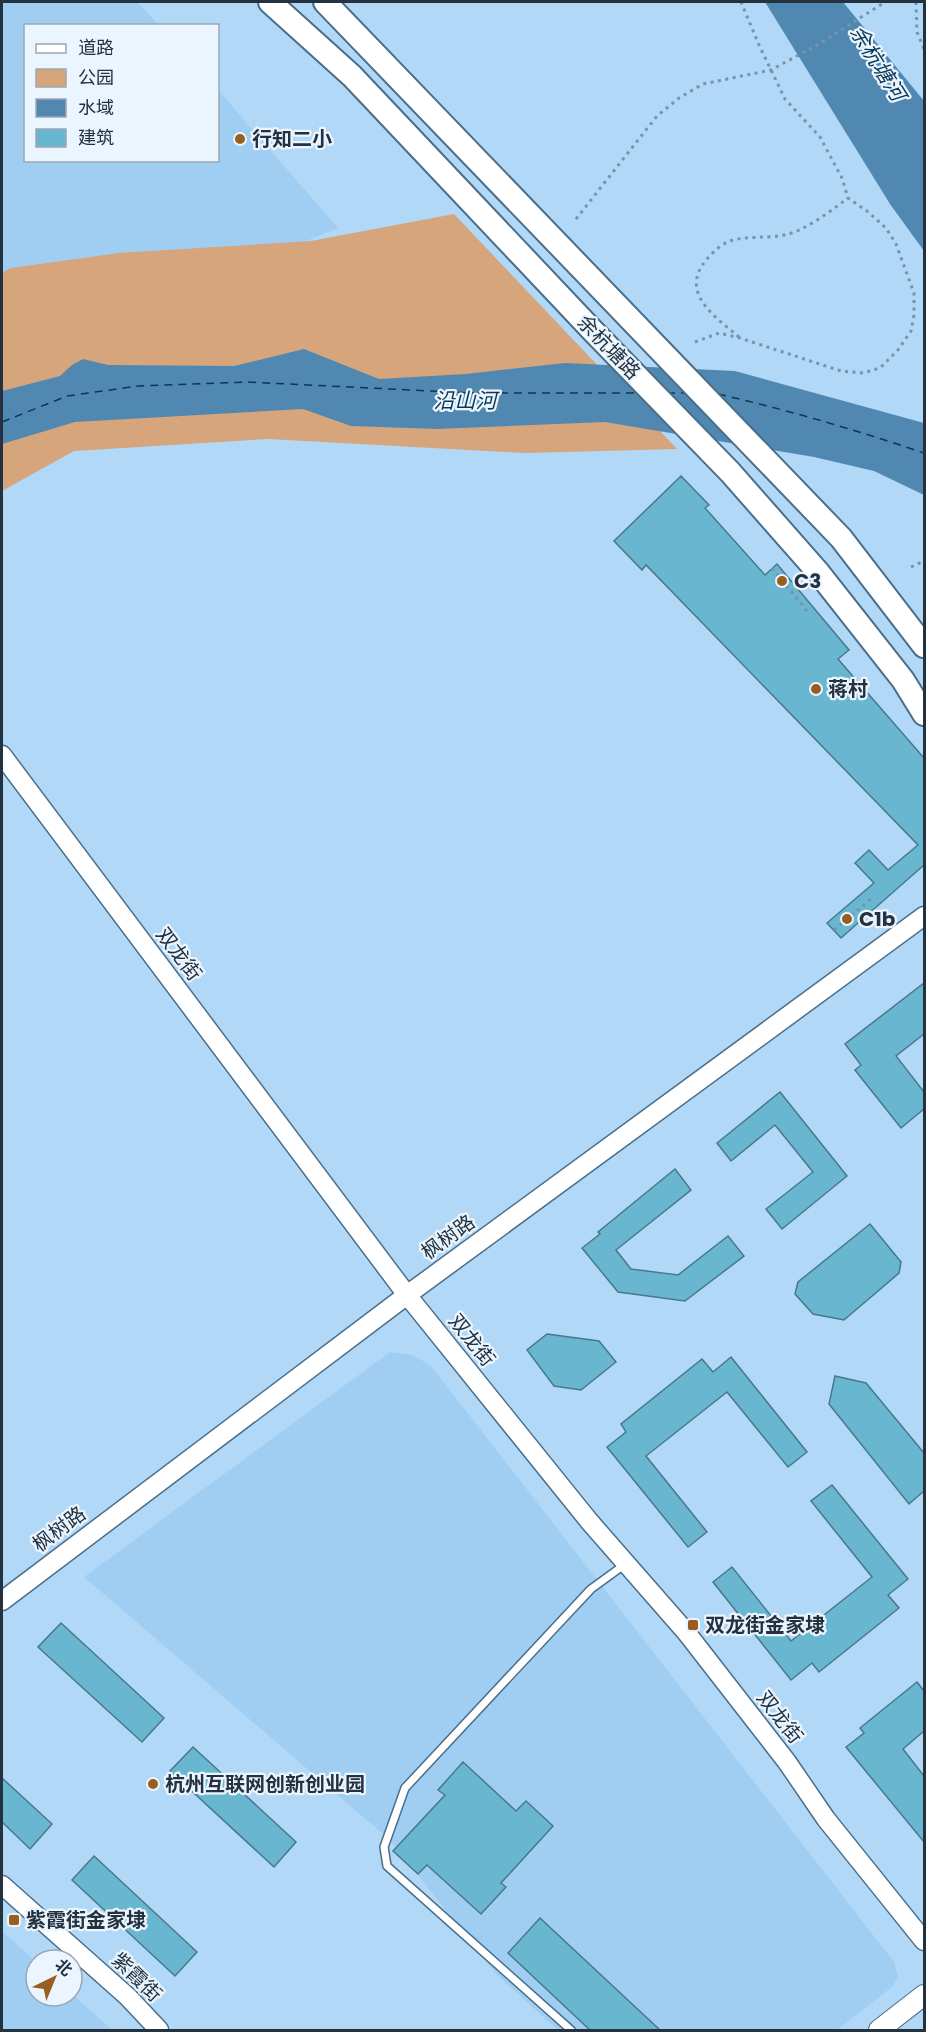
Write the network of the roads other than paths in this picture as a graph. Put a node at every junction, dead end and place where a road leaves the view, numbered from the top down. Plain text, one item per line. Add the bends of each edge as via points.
1 (270, 2) edge
2 (326, 2) edge
3 (924, 646) edge
4 (924, 714) edge
5 (2, 755) edge
6 (924, 916) edge
7 (406, 1295) junction
8 (626, 1563) junction
9 (2, 1601) edge
10 (2, 1885) edge
11 (924, 1941) edge
12 (924, 1995) edge
13 (159, 2031) edge
14 (571, 2031) edge
15 (879, 2031) edge

1 - 4 main road, 余杭塘路 via 352,76 730,472 818,572 903,680
2 - 3 main road, 余杭塘路 via 841,538
5 - 7 street, 双龙街
6 - 7 street, 枫树路
7 - 8 street, 双龙街
7 - 9 street, 枫树路
8 - 11 street, 双龙街 via 700,1650 826,1819
8 - 14 lane via 591,1589 405,1788 384,1847 387,1866
10 - 13 street, 紫霞街 via 128,1996
12 - 15 main road

